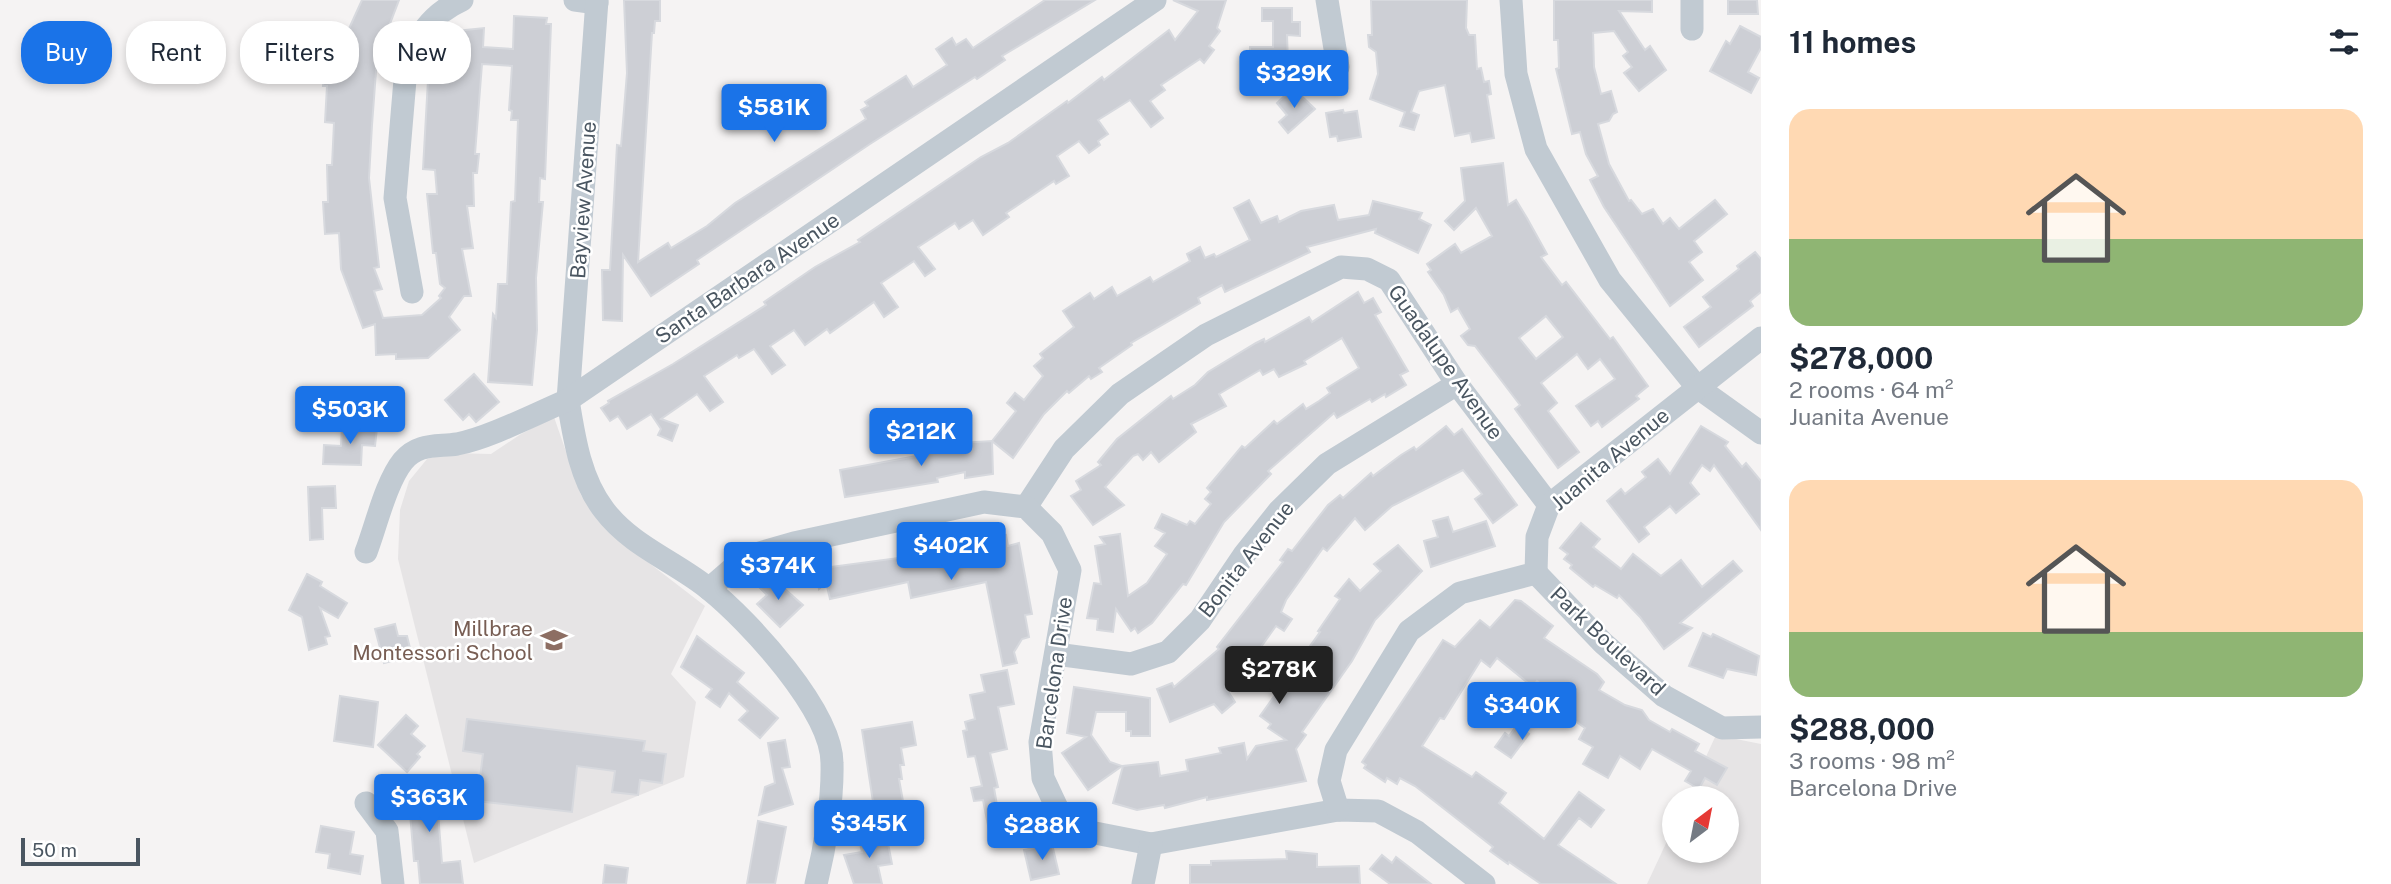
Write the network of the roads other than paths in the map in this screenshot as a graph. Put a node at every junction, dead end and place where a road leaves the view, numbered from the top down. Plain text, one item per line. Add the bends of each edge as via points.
1 (462, 0) edge
2 (1155, 0) edge
3 (1327, 0) edge
4 (1511, 0) edge
5 (1692, 0) edge
6 (590, 1) edge
7 (1692, 29) dead end
8 (1338, 67) dead end
9 (412, 292) dead end
10 (1761, 338) edge
11 (1457, 384) junction
12 (1697, 387) junction
13 (568, 400) junction
14 (1761, 433) edge
15 (1549, 505) junction
16 (1026, 507) junction
17 (366, 552) dead end
18 (1536, 573) junction
19 (709, 589) junction
20 (1056, 654) junction
21 (1761, 727) edge
22 (366, 803) dead end
23 (1338, 810) junction
24 (1151, 844) junction
25 (393, 884) edge
26 (816, 884) edge
27 (1143, 884) edge
28 (1484, 884) edge

1 - 9 street via 432,19 412,49 406,68 394,198
2 - 13 street, Santa Barbara Avenue
3 - 8 street
4 - 12 street via 1516,75 1536,149 1610,280
5 - 7 street
6 - 13 street, Bayview Avenue
10 - 12 street, Juanita Avenue
11 - 15 street, Guadalupe Avenue
11 - 16 street, Guadalupe Avenue via 1390,280 1367,269 1341,267 1206,335 1120,394 1064,449
11 - 20 street, Bonita Avenue via 1327,464 1279,512 1200,620 1168,652 1131,664
12 - 14 street
12 - 15 street, Juanita Avenue
13 - 17 street, Santa Barbara Avenue via 461,443 415,450 402,462
13 - 19 street, Bayview Avenue via 577,454 603,510 641,545
15 - 18 street, Juanita Avenue via 1537,537
16 - 19 street via 984,502 793,542 746,557
16 - 20 street, Barcelona Drive via 1052,533 1070,570
18 - 21 street, Park Boulevard via 1603,643 1664,696 1722,728
18 - 23 street via 1460,593 1409,631 1336,750 1329,781
19 - 26 street, Bayview Avenue via 783,665 816,708 833,761
20 - 24 street, Barcelona Drive via 1040,742 1044,778 1058,810 1090,832
22 - 25 street via 387,831
23 - 24 street, Barcelona Drive
23 - 28 street, Barcelona Drive via 1378,811 1417,832
24 - 27 street

